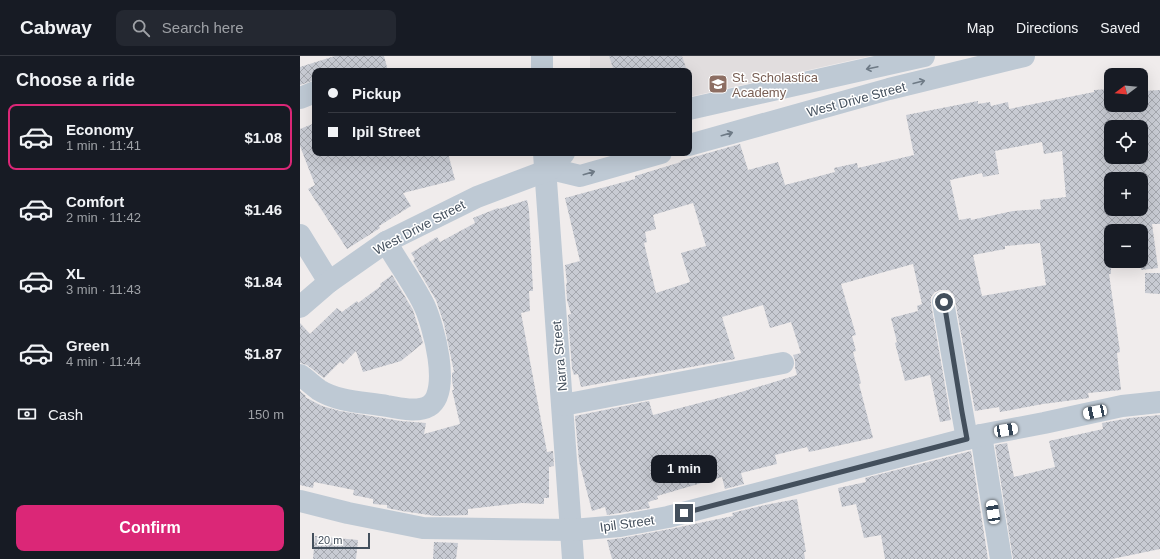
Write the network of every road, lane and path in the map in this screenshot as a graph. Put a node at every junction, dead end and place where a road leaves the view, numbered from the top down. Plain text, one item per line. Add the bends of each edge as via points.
1 (542, 56) edge
2 (924, 56) edge
3 (1024, 56) edge
4 (542, 68) edge
5 (312, 93) edge
6 (300, 98) edge
7 (692, 108) edge
8 (692, 144) edge
9 (650, 156) edge
10 (550, 162) edge
11 (300, 235) edge
12 (386, 242) junction
13 (329, 282) junction
14 (944, 302) dead end
15 (300, 308) edge
16 (783, 363) dead end
17 (300, 374) edge
18 (1160, 402) edge
19 (563, 405) junction
20 (974, 437) junction
21 (300, 501) edge
22 (572, 530) junction
23 (573, 559) edge
24 (1001, 559) edge

1 - 4 street
2 -> 7 street, West Drive Street
8 -> 3 street, West Drive Street via 889,89
5 - 6 street
10 -> 9 street via 580,176
10 - 12 street, West Drive Street
10 - 19 street, Narra Street
11 - 13 street
12 - 13 street, West Drive Street
12 - 17 street via 424,305 430,320 440,367 437,397 420,409 341,398 329,395
13 - 15 street, West Drive Street
14 - 20 street via 962,412
16 - 19 street
18 - 20 street, Ipil Street via 1122,406
19 - 22 street, Narra Street
20 - 22 street, Ipil Street via 668,517 620,526
20 - 24 street
21 - 22 street, Ipil Street via 423,528
22 - 23 street, Narra Street

